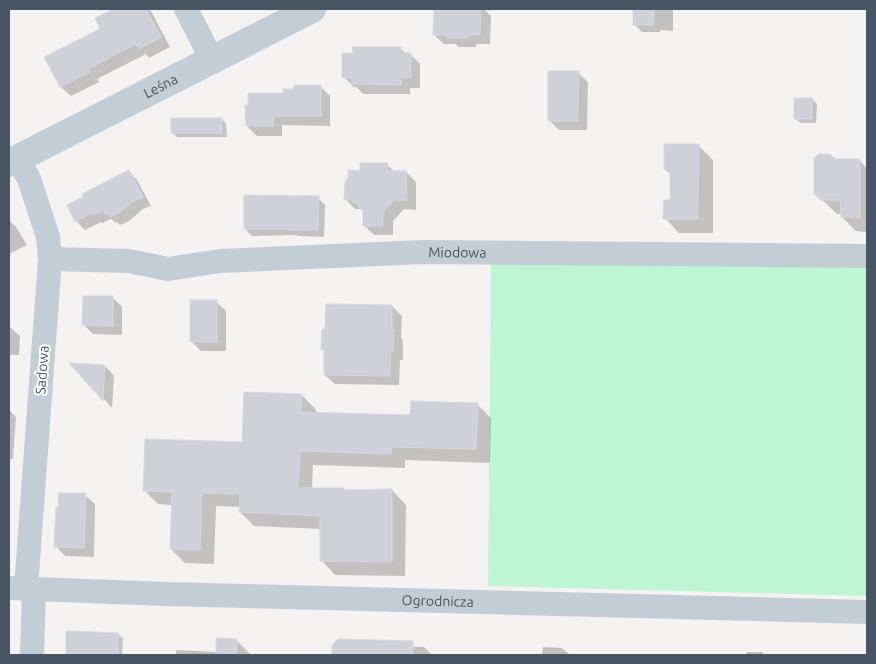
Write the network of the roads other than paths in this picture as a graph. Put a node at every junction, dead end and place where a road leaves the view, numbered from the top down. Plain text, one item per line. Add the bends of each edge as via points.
1 (186, 9) edge
2 (312, 9) edge
3 (212, 60) junction
4 (13, 160) edge
5 (867, 256) edge
6 (50, 259) junction
7 (23, 589) edge
8 (867, 612) edge
9 (32, 655) edge

1 - 3 street
2 - 3 street, Leśna
3 - 4 street, Leśna
4 - 6 street, Sadowa via 29,179 48,237
5 - 6 street, Miodowa via 424,252 220,261 168,269 129,261
6 - 7 street, Sadowa
7 - 8 street, Ogrodnicza
7 - 9 street, Sadowa

